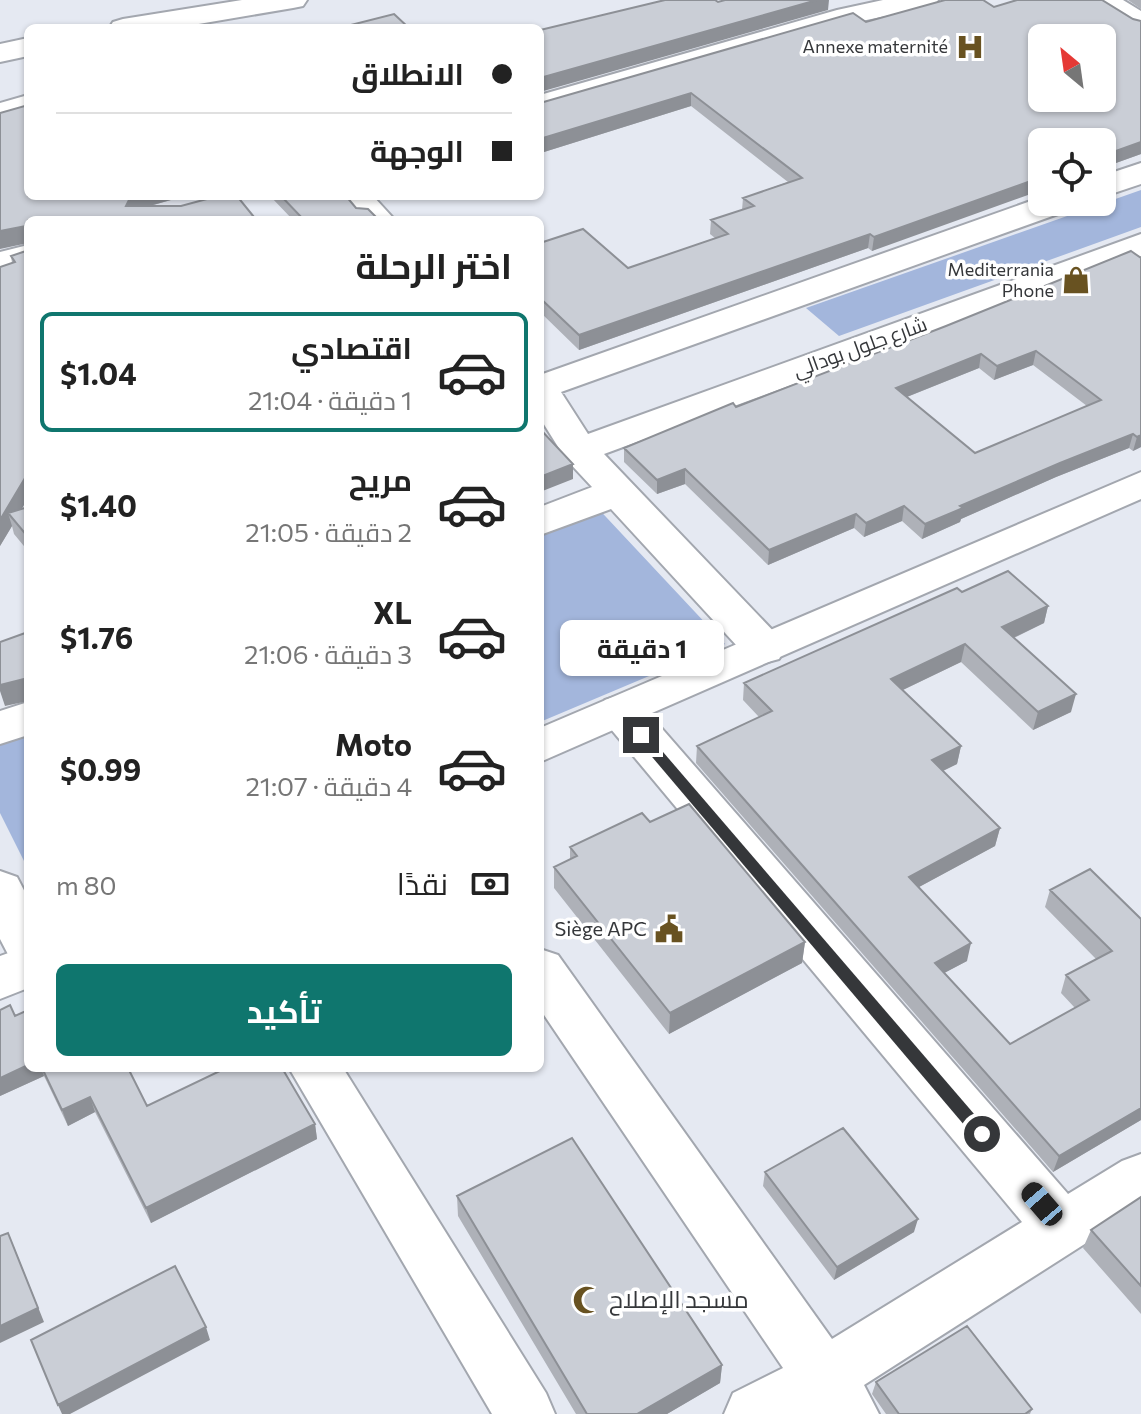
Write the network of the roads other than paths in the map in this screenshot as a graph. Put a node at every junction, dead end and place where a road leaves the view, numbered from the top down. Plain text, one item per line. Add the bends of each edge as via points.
1 (293, 0) edge
2 (924, 0) edge
3 (1103, 0) edge
4 (1141, 23) edge
5 (147, 24) edge
6 (24, 48) edge
7 (0, 53) edge
8 (544, 104) edge
9 (24, 105) edge
10 (0, 113) edge
11 (1141, 173) edge
12 (1116, 182) edge
13 (359, 200) edge
14 (1028, 213) edge
15 (374, 216) edge
16 (1141, 244) edge
17 (24, 256) edge
18 (0, 263) edge
19 (544, 387) edge
20 (544, 394) edge
21 (579, 450) junction
22 (1141, 484) edge
23 (617, 492) junction
24 (544, 520) edge
25 (764, 648) junction
26 (621, 711) junction
27 (24, 719) edge
28 (0, 728) edge
29 (544, 744) edge
30 (0, 890) edge
31 (24, 938) edge
32 (24, 968) edge
33 (544, 975) edge
34 (0, 978) edge
35 (317, 1072) edge
36 (1141, 1178) edge
37 (1062, 1228) junction
38 (836, 1396) edge
39 (525, 1414) edge
40 (754, 1414) edge

1 - 5 street
2 - 8 street via 832,20
3 - 4 street
6 - 7 street
9 - 10 street
11 - 12 street
13 - 15 street
14 - 19 street
16 - 21 street, شارع جلول بودالي
17 - 18 street
20 - 21 street
21 - 23 street
22 - 25 street
23 - 24 street
23 - 25 street
25 - 26 street
26 - 29 street
26 - 37 street
27 - 28 street
30 - 31 street
32 - 34 street
33 - 38 street
35 - 39 street
36 - 37 street
37 - 38 street
38 - 40 street

